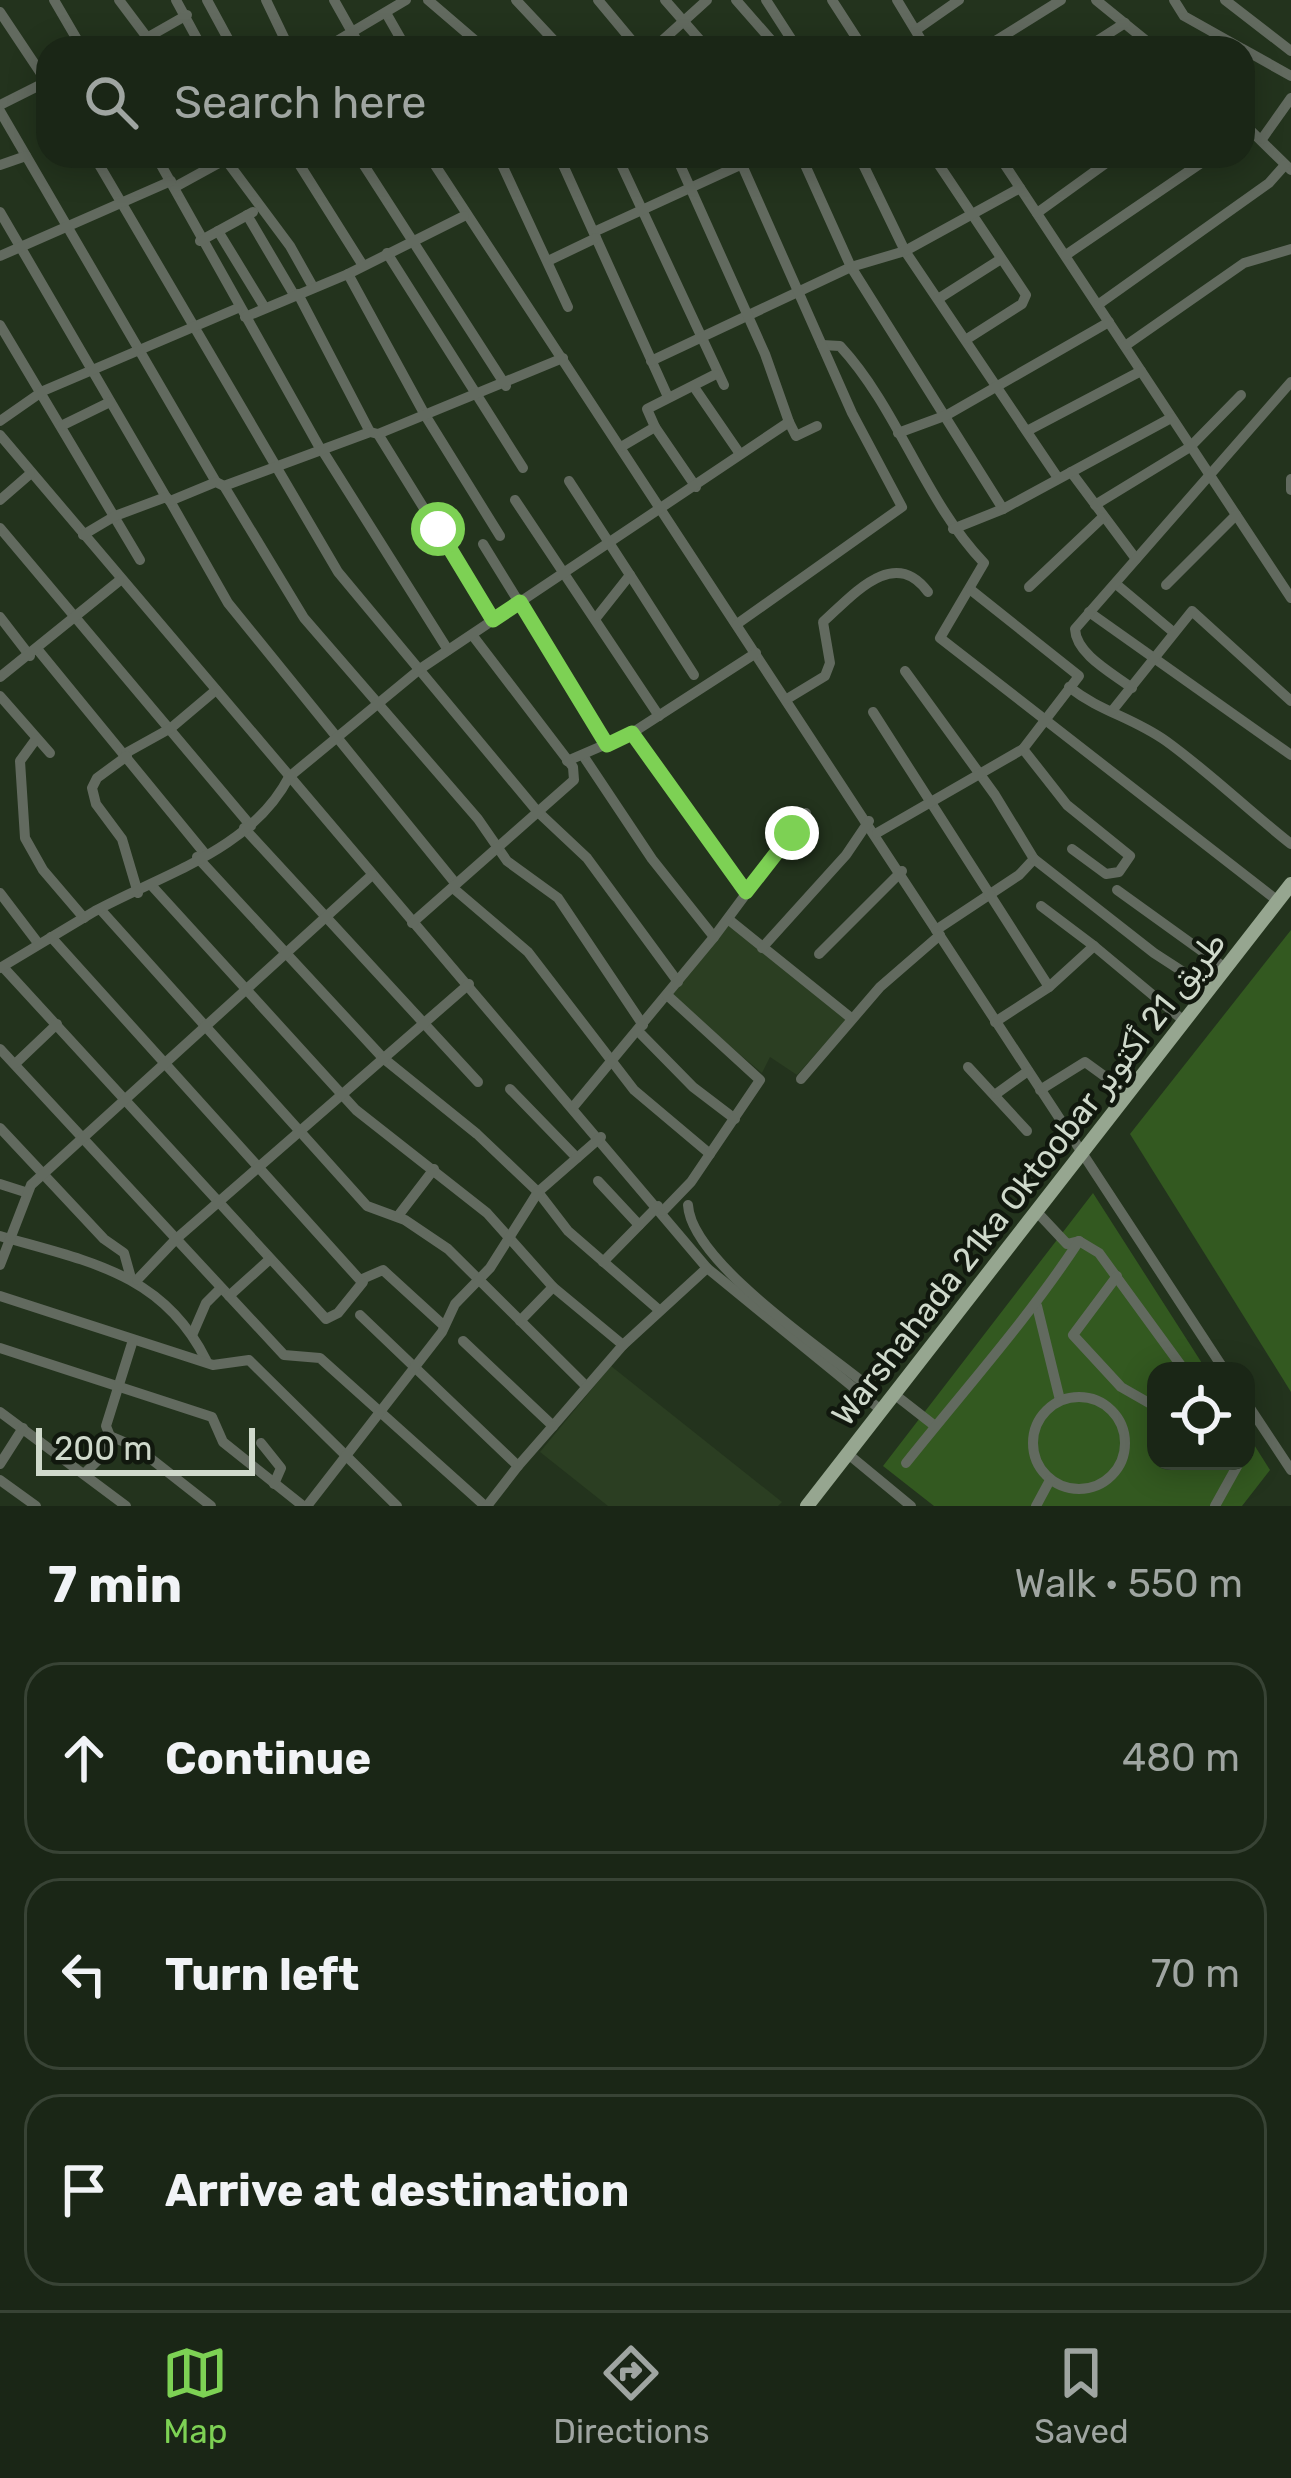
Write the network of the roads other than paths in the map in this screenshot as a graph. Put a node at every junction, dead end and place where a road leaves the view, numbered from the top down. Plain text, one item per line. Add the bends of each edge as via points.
1 (53, 0) edge
2 (119, 0) edge
3 (176, 0) edge
4 (207, 0) edge
5 (266, 0) edge
6 (334, 0) edge
7 (406, 0) edge
8 (428, 0) edge
9 (516, 0) edge
10 (598, 0) edge
11 (664, 0) edge
12 (707, 0) edge
13 (763, 0) edge
14 (832, 0) edge
15 (897, 0) edge
16 (959, 0) edge
17 (1061, 0) edge
18 (1096, 0) edge
19 (1174, 0) edge
20 (1225, 0) edge
21 (739, 4) edge
22 (0, 12) edge
23 (386, 14) junction
24 (187, 15) junction
25 (684, 23) junction
26 (1125, 23) junction
27 (916, 30) junction
28 (350, 32) junction
29 (75, 36) edge
30 (147, 36) edge
31 (160, 36) edge
32 (197, 36) edge
33 (226, 36) edge
34 (283, 36) edge
35 (344, 36) edge
36 (353, 36) edge
37 (399, 36) edge
38 (470, 36) edge
39 (550, 36) edge
40 (628, 36) edge
41 (668, 36) edge
42 (696, 36) edge
43 (767, 36) edge
44 (788, 36) edge
45 (855, 36) edge
46 (919, 36) edge
47 (1003, 36) edge
48 (1105, 36) edge
49 (1141, 36) edge
50 (1220, 36) edge
51 (1291, 51) edge
52 (1255, 55) edge
53 (36, 64) edge
54 (1291, 76) edge
55 (36, 88) edge
56 (1291, 98) edge
57 (0, 108) edge
58 (1255, 133) edge
59 (1262, 139) junction
60 (26, 156) junction
61 (0, 165) edge
62 (1288, 167) edge
63 (100, 168) edge
64 (163, 168) edge
65 (205, 168) edge
66 (232, 168) edge
67 (302, 168) edge
68 (366, 168) edge
69 (436, 168) edge
70 (505, 168) edge
71 (565, 168) edge
72 (622, 168) edge
73 (681, 168) edge
74 (725, 168) edge
75 (743, 168) edge
76 (806, 168) edge
77 (865, 168) edge
78 (941, 168) edge
79 (1007, 168) edge
80 (1099, 168) edge
81 (1194, 168) edge
82 (173, 184) junction
83 (690, 188) junction
84 (1020, 188) junction
85 (119, 207) junction
86 (261, 207) junction
87 (642, 210) junction
88 (0, 212) edge
89 (1036, 213) junction
90 (247, 215) junction
91 (464, 215) junction
92 (972, 216) junction
93 (69, 228) junction
94 (218, 231) junction
95 (596, 234) junction
96 (411, 239) junction
97 (200, 241) junction
98 (21, 248) junction
99 (1291, 249) edge
100 (905, 251) junction
101 (387, 253) junction
102 (1066, 255) junction
103 (0, 256) edge
104 (1001, 259) junction
105 (550, 260) junction
106 (362, 264) junction
107 (851, 267) junction
108 (348, 274) junction
109 (313, 287) junction
110 (799, 290) junction
111 (296, 294) junction
112 (938, 299) junction
113 (1099, 304) junction
114 (568, 307) dead end
115 (266, 308) junction
116 (242, 313) junction
117 (746, 316) junction
118 (1109, 322) junction
119 (0, 325) edge
120 (192, 332) junction
121 (701, 338) junction
122 (967, 340) junction
123 (822, 345) junction
124 (1125, 346) junction
125 (143, 349) junction
126 (563, 358) junction
127 (651, 361) junction
128 (93, 370) junction
129 (1142, 371) junction
130 (506, 386) junction
131 (694, 387) junction
132 (1289, 387) edge
133 (995, 388) junction
134 (43, 391) junction
135 (477, 395) junction
136 (1241, 395) dead end
137 (668, 397) junction
138 (110, 402) junction
139 (425, 416) junction
140 (947, 416) junction
141 (1171, 418) junction
142 (0, 421) edge
143 (789, 422) junction
144 (61, 426) junction
145 (817, 426) dead end
146 (655, 427) junction
147 (1027, 431) junction
148 (374, 433) junction
149 (898, 433) junction
150 (0, 436) edge
151 (621, 447) junction
152 (1190, 447) junction
153 (322, 452) junction
154 (740, 454) junction
155 (272, 466) junction
156 (523, 468) dead end
157 (1071, 472) junction
158 (30, 474) junction
159 (1058, 478) junction
160 (1208, 478) junction
161 (1291, 479) edge
162 (569, 481) dead end
163 (220, 484) junction
164 (696, 487) junction
165 (1291, 490) edge
166 (168, 499) junction
167 (0, 500) edge
168 (515, 500) dead end
169 (1095, 505) junction
170 (659, 506) junction
171 (1003, 509) junction
172 (1236, 515) junction
173 (115, 516) junction
174 (1102, 518) junction
175 (0, 528) edge
176 (953, 529) junction
177 (83, 535) junction
178 (500, 536) dead end
179 (609, 543) junction
180 (483, 544) dead end
181 (1136, 559) junction
182 (140, 560) dead end
183 (564, 574) junction
184 (630, 575) junction
185 (119, 581) junction
186 (1116, 584) junction
187 (1166, 585) dead end
188 (1029, 587) dead end
189 (971, 590) junction
190 (928, 592) dead end
191 (1291, 598) edge
192 (520, 602) junction
193 (1089, 612) junction
194 (0, 616) edge
195 (596, 618) junction
196 (73, 620) junction
197 (493, 620) junction
198 (737, 624) junction
199 (1172, 631) junction
200 (472, 636) junction
201 (448, 650) junction
202 (756, 652) junction
203 (34, 653) junction
204 (1093, 659) junction
205 (1154, 661) junction
206 (421, 669) junction
207 (904, 671) dead end
208 (694, 675) dead end
209 (1079, 676) junction
210 (0, 677) edge
211 (1069, 687) junction
212 (1132, 688) junction
213 (216, 690) junction
214 (0, 696) edge
215 (787, 699) junction
216 (1291, 701) edge
217 (377, 702) junction
218 (873, 712) dead end
219 (1112, 712) junction
220 (659, 716) junction
221 (1048, 718) junction
222 (171, 728) junction
223 (632, 733) junction
224 (335, 737) junction
225 (36, 739) junction
226 (607, 745) junction
227 (1023, 749) junction
228 (50, 754) dead end
229 (127, 754) junction
230 (1291, 755) edge
231 (584, 757) junction
232 (567, 760) junction
233 (979, 774) junction
234 (289, 777) junction
235 (932, 801) junction
236 (537, 811) junction
237 (806, 813) dead end
238 (869, 820) junction
239 (248, 827) junction
240 (877, 833) junction
241 (1291, 844) edge
242 (499, 849) junction
243 (1072, 849) dead end
244 (202, 856) junction
245 (1034, 859) junction
246 (902, 871) junction
247 (372, 875) junction
248 (1291, 884) edge
249 (152, 886) junction
250 (454, 886) junction
251 (1117, 890) dead end
252 (0, 892) edge
253 (139, 892) junction
254 (746, 892) junction
255 (990, 893) junction
256 (1278, 901) junction
257 (1042, 906) dead end
258 (100, 909) junction
259 (326, 916) junction
260 (84, 918) junction
261 (728, 919) junction
262 (412, 922) junction
263 (938, 932) junction
264 (714, 937) junction
265 (45, 940) junction
266 (1094, 946) junction
267 (762, 948) junction
268 (819, 953) dead end
269 (284, 954) junction
270 (1, 968) edge
271 (1224, 968) junction
272 (678, 982) junction
273 (470, 984) junction
274 (1049, 987) junction
275 (1208, 988) junction
276 (244, 991) junction
277 (667, 995) junction
278 (851, 1018) junction
279 (1184, 1021) junction
280 (995, 1022) junction
281 (424, 1023) junction
282 (57, 1024) junction
283 (202, 1025) junction
284 (641, 1028) junction
285 (0, 1049) edge
286 (382, 1058) junction
287 (15, 1064) junction
288 (162, 1064) junction
289 (612, 1066) junction
290 (968, 1067) dead end
291 (1028, 1070) junction
292 (801, 1079) dead end
293 (478, 1082) dead end
294 (510, 1089) dead end
295 (1040, 1090) junction
296 (340, 1094) junction
297 (996, 1094) junction
298 (1129, 1094) junction
299 (120, 1099) junction
300 (574, 1106) junction
301 (735, 1119) junction
302 (0, 1128) edge
303 (1027, 1131) dead end
304 (298, 1134) junction
305 (601, 1137) junction
306 (82, 1138) junction
307 (1082, 1153) junction
308 (710, 1154) junction
309 (577, 1158) junction
310 (257, 1167) junction
311 (434, 1169) junction
312 (44, 1175) junction
313 (598, 1181) dead end
314 (0, 1184) edge
315 (25, 1192) junction
316 (538, 1192) junction
317 (218, 1204) junction
318 (688, 1205) dead end
319 (661, 1208) junction
320 (1036, 1211) junction
321 (398, 1216) junction
322 (639, 1225) junction
323 (508, 1233) junction
324 (5, 1238) edge
325 (176, 1239) junction
326 (1079, 1241) junction
327 (270, 1258) junction
328 (603, 1262) junction
329 (0, 1265) edge
330 (707, 1268) junction
331 (1118, 1276) junction
332 (134, 1279) junction
333 (479, 1280) junction
334 (363, 1282) junction
335 (554, 1288) junction
336 (225, 1292) junction
337 (0, 1296) edge
338 (1037, 1306) junction
339 (659, 1310) junction
340 (360, 1316) dead end
341 (520, 1321) junction
342 (442, 1324) junction
343 (193, 1333) junction
344 (134, 1340) junction
345 (463, 1341) dead end
346 (623, 1345) junction
347 (0, 1348) edge
348 (206, 1360) junction
349 (1179, 1362) edge
350 (1220, 1362) edge
351 (412, 1370) junction
352 (586, 1386) junction
353 (117, 1387) junction
354 (1121, 1387) junction
355 (862, 1394) junction
356 (894, 1394) junction
357 (1060, 1400) junction
358 (1147, 1402) edge
359 (1105, 1404) junction
360 (881, 1410) junction
361 (0, 1412) edge
362 (380, 1412) junction
363 (1255, 1416) edge
364 (553, 1426) junction
365 (935, 1426) junction
366 (22, 1428) junction
367 (110, 1436) junction
368 (261, 1443) dead end
369 (848, 1454) junction
370 (346, 1461) junction
371 (906, 1463) dead end
372 (0, 1464) edge
373 (518, 1466) junction
374 (1235, 1470) edge
375 (1291, 1471) edge
376 (85, 1473) junction
377 (0, 1480) edge
378 (1050, 1480) junction
379 (274, 1484) junction
380 (36, 1506) edge
381 (126, 1506) edge
382 (212, 1506) edge
383 (305, 1506) edge
384 (397, 1506) edge
385 (486, 1506) edge
386 (807, 1506) edge
387 (911, 1506) edge
388 (1036, 1506) edge
389 (1214, 1506) edge

1 - 29 street
2 - 30 street
3 - 24 street
4 - 33 street
5 - 34 street
6 - 28 street
7 - 23 street
8 - 38 street
9 - 39 street
10 - 40 street
11 - 25 street
12 - 25 street
13 - 21 street
13 - 44 street
14 - 45 street
15 - 27 street
16 - 27 street
17 - 47 street
18 - 26 street
19 - 50 street via 1184,16
20 - 51 street
21 - 43 street
22 - 53 street
23 - 28 street
23 - 37 street
24 - 31 street
24 - 32 street
25 - 41 street
25 - 42 street
26 - 48 street
26 - 49 street
27 - 46 street
28 - 35 street
28 - 36 street
52 - 54 street
55 - 57 street
56 - 59 street
57 - 60 street
58 - 59 street
59 - 62 street
60 - 61 street
60 - 93 street
62 - 113 street
63 - 85 street
64 - 82 street
65 - 82 street
66 - 86 street
67 - 106 street
68 - 96 street
69 - 91 street
70 - 105 street
71 - 95 street
72 - 87 street
73 - 83 street
74 - 83 street
75 - 110 street
76 - 107 street
77 - 100 street
78 - 92 street
79 - 84 street
80 - 89 street
81 - 102 street
82 - 85 street
82 - 97 street
83 - 87 street
83 - 117 street
84 - 89 street
84 - 92 street
85 - 93 street
85 - 120 street
86 - 90 street
86 - 109 street
87 - 95 street
87 - 121 street
88 - 98 street
89 - 102 street
90 - 94 street
90 - 111 street
91 - 96 street
91 - 126 street
92 - 100 street
92 - 104 street
93 - 98 street
93 - 125 street
94 - 97 street
94 - 115 street
95 - 105 street
95 - 127 street
96 - 101 street
96 - 130 street
97 - 116 street
98 - 103 street
98 - 128 street
99 - 124 street via 1244,263
100 - 107 street
100 - 112 street
101 - 106 street
101 - 135 street
102 - 113 street
104 - 112 street
104 - 122 street via 1025,299
105 - 114 street
106 - 108 street
107 - 110 street
107 - 140 street
108 - 109 street
108 - 139 street
109 - 111 street
110 - 117 street
110 - 123 street
111 - 115 street
111 - 148 street
112 - 122 street
113 - 118 street
115 - 116 street
116 - 120 street
116 - 153 street
117 - 121 street
117 - 143 street
118 - 124 street
118 - 133 street
119 - 134 street
120 - 125 street
120 - 155 street
121 - 127 street
121 - 131 street via 720,379
122 - 133 street
123 - 149 street via 849,355
123 - 198 street via 902,507
124 - 129 street
125 - 128 street
125 - 163 street
126 - 130 street
126 - 151 street
127 - 137 street
128 - 134 street
128 - 138 street
129 - 141 street
129 - 147 street
130 - 135 street
131 - 137 street
131 - 154 street
132 - 160 street
133 - 140 street
133 - 147 street
134 - 142 street
134 - 144 street
135 - 139 street
135 - 156 street
136 - 152 street
137 - 146 street via 645,411
138 - 144 street
138 - 166 street
139 - 148 street
139 - 178 street
140 - 149 street
140 - 171 street
141 - 152 street
141 - 157 street
143 - 145 street via 796,436
143 - 154 street
144 - 173 street
146 - 151 street
146 - 164 street
147 - 159 street
148 - 153 street
148 - 197 street
149 - 176 street
150 - 158 street
151 - 170 street
152 - 160 street
152 - 169 street
153 - 155 street
153 - 201 street
154 - 164 street
155 - 163 street
155 - 206 street via 338,572
157 - 159 street
157 - 169 street
158 - 167 street
158 - 177 street
159 - 171 street
160 - 172 street
160 - 181 street
161 - 165 street
162 - 179 street
163 - 166 street
163 - 217 street via 294,603
164 - 170 street
166 - 173 street
166 - 224 street via 228,603
168 - 183 street
169 - 174 street
170 - 179 street
170 - 198 street
171 - 176 street
172 - 187 street
172 - 191 street
173 - 177 street
173 - 182 street
174 - 181 street
174 - 188 street
175 - 196 street
176 - 189 street via 984,565
177 - 185 street
179 - 183 street
179 - 184 street
180 - 192 street
181 - 186 street
183 - 192 street
183 - 195 street
184 - 195 street
184 - 208 street
185 - 196 street
185 - 213 street
186 - 193 street
186 - 199 street
189 - 209 street
189 - 221 street via 940,638
190 - 215 street via 916,576 884,573 824,622 825,676
192 - 197 street
192 - 226 street
193 - 204 street via 1073,634
193 - 205 street
194 - 203 street
195 - 220 street
196 - 203 street
196 - 222 street
197 - 200 street
198 - 202 street
199 - 205 street
199 - 216 street via 1196,612
200 - 201 street
200 - 232 street
201 - 206 street
202 - 215 street
202 - 220 street
203 - 210 street
203 - 229 street
204 - 209 street
204 - 212 street
205 - 212 street
205 - 230 street
206 - 217 street
206 - 236 street
207 - 233 street
209 - 211 street
211 - 219 street
211 - 221 street
212 - 219 street
213 - 222 street
213 - 234 street
214 - 225 street
215 - 238 street
217 - 224 street
217 - 242 street
218 - 235 street
219 - 241 street via 1170,744
220 - 223 street
221 - 227 street
221 - 256 street
222 - 229 street
222 - 239 street
223 - 226 street
223 - 254 street
224 - 234 street
224 - 250 street
225 - 228 street
225 - 260 street via 20,761 25,838
226 - 231 street
227 - 233 street
227 - 243 street via 1067,805 1130,856 1119,872 1106,874
229 - 244 street
229 - 253 street via 92,788 122,839
231 - 232 street
231 - 264 street
232 - 236 street via 574,780
233 - 235 street
233 - 245 street
234 - 239 street
234 - 247 street
235 - 240 street
235 - 255 street
236 - 242 street
236 - 272 street via 587,858
237 - 254 street
238 - 240 street
238 - 267 street
239 - 244 street
239 - 259 street
240 - 246 street
242 - 250 street
242 - 284 street via 519,874 558,898
244 - 249 street
244 - 269 street
245 - 255 street
245 - 275 street
246 - 263 street
246 - 268 street
247 - 259 street
247 - 262 street
248 - 256 main road, Warshahada 21ka Oktoobar طريق 21 أكتوبر
249 - 253 street
249 - 276 street
250 - 262 street
250 - 289 street via 528,952
251 - 271 street
252 - 265 street
253 - 258 street
254 - 261 street
255 - 263 street
255 - 274 street
256 - 271 main road, Warshahada 21ka Oktoobar طريق 21 أكتوبر
257 - 266 street
258 - 260 street
258 - 283 street
259 - 269 street
259 - 281 street
260 - 265 street
261 - 264 street
261 - 267 street
262 - 273 street
263 - 278 street
263 - 280 street
264 - 272 street
265 - 270 street
265 - 288 street
266 - 274 street
266 - 279 street
267 - 278 street
269 - 276 street
269 - 286 street
270 - 282 street
271 - 275 main road, Warshahada 21ka Oktoobar طريق 21 أكتوبر
272 - 277 street
273 - 281 street
273 - 300 street
274 - 280 street
275 - 279 main road, Warshahada 21ka Oktoobar طريق 21 أكتوبر
276 - 283 street
276 - 296 street
277 - 284 street
277 - 301 street via 756,1071 760,1080
278 - 292 street
279 - 298 main road, Warshahada 21ka Oktoobar طريق 21 أكتوبر
280 - 291 street
281 - 286 street
281 - 293 street
282 - 287 street
282 - 299 street
283 - 288 street
283 - 304 street
284 - 289 street
284 - 301 street via 693,1087
285 - 287 street
286 - 296 street
286 - 316 street
287 - 306 street
288 - 299 street
288 - 310 street
289 - 300 street
289 - 308 street
290 - 297 street
291 - 295 street
291 - 297 street
294 - 309 street
295 - 298 street via 1085,1062
295 - 307 street
296 - 304 street
296 - 311 street
297 - 303 street
298 - 307 main road, Warshahada 21ka Oktoobar طريق 21 أكتوبر
299 - 306 street
299 - 317 street
300 - 305 street
301 - 308 street
302 - 312 street
304 - 310 street
304 - 321 street via 367,1206
305 - 309 street
305 - 319 street
306 - 312 street
306 - 325 street
307 - 320 main road, Warshahada 21ka Oktoobar طريق 21 أكتوبر
307 - 350 street
308 - 319 street
309 - 316 street
310 - 317 street
310 - 334 street
311 - 321 street
311 - 323 street
312 - 315 street
312 - 332 street via 124,1253
313 - 322 street
314 - 315 street
315 - 324 street
316 - 323 street
316 - 328 street
317 - 325 street
317 - 327 street
318 - 355 street via 692,1226 713,1253 864,1383
319 - 322 street
319 - 330 street
320 - 326 street via 1067,1244
320 - 356 main road, Warshahada 21ka Oktoobar طريق 21 أكتوبر
321 - 333 street
322 - 328 street
323 - 333 street
323 - 335 street
324 - 329 street
324 - 332 street
325 - 332 street
325 - 336 street
326 - 331 street
326 - 338 street
327 - 334 street via 326,1319
327 - 336 street
328 - 339 street
330 - 339 street
330 - 355 street
331 - 349 street
331 - 354 street via 1072,1333
332 - 343 street
333 - 341 street
333 - 342 street
334 - 342 street via 383,1270
335 - 341 street
335 - 346 street
336 - 343 street via 206,1303
336 - 362 street via 284,1355 320,1358
337 - 344 street
338 - 357 street
338 - 365 street
339 - 346 street
340 - 351 street
341 - 352 street
342 - 351 street
343 - 348 street
344 - 348 street
344 - 353 street
345 - 364 street
346 - 352 street
347 - 353 street
348 - 370 street via 248,1360
351 - 362 street
351 - 373 street
352 - 364 street
353 - 367 street
353 - 379 street via 212,1417 223,1442
354 - 358 street
354 - 359 street
355 - 360 street
356 - 360 main road, Warshahada 21ka Oktoobar طريق 21 أكتوبر
356 - 365 street
357 - 359 street
357 - 378 street via 1032,1437
359 - 378 street via 1125,1435 1117,1470 1085,1489
360 - 369 main road, Warshahada 21ka Oktoobar طريق 21 أكتوبر
361 - 366 street
362 - 370 street
362 - 385 street
363 - 375 street
364 - 373 street
365 - 371 street
366 - 372 street
366 - 376 street
367 - 376 street
367 - 382 street
368 - 379 street via 281,1468
369 - 386 main road, Warshahada 21ka Oktoobar طريق 21 أكتوبر
369 - 387 street
370 - 383 street
370 - 384 street
373 - 385 street
374 - 389 street
376 - 381 street
377 - 380 street
378 - 388 street
379 - 383 street

